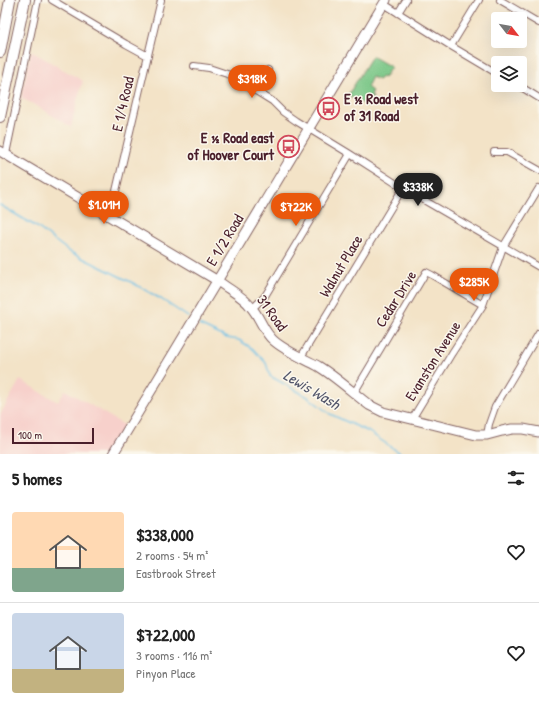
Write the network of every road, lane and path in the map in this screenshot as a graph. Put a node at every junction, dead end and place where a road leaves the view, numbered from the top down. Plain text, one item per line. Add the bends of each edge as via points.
1 (10, 0) edge
2 (25, 0) edge
3 (38, 0) edge
4 (52, 0) edge
5 (161, 0) edge
6 (406, 0) edge
7 (479, 0) edge
8 (500, 0) edge
9 (385, 2) edge
10 (398, 13) junction
11 (539, 23) edge
12 (451, 46) junction
13 (0, 52) edge
14 (148, 56) junction
15 (194, 66) dead end
16 (268, 70) dead end
17 (491, 70) edge
18 (255, 91) junction
19 (527, 91) edge
20 (539, 98) edge
21 (0, 117) edge
22 (309, 129) junction
23 (3, 152) edge
24 (494, 152) dead end
25 (350, 154) junction
26 (539, 170) edge
27 (404, 188) junction
28 (539, 188) edge
29 (104, 213) junction
30 (503, 247) junction
31 (539, 267) edge
32 (218, 281) junction
33 (483, 305) junction
34 (253, 308) junction
35 (539, 333) edge
36 (301, 357) junction
37 (354, 393) junction
38 (412, 419) junction
39 (539, 432) edge
40 (487, 436) junction
41 (113, 454) edge

1 - 13 main road
2 - 21 main road
3 - 23 street
4 - 14 street
5 - 14 street, E 1/4 Road
6 - 10 street
7 - 12 street
8 - 11 street
9 - 10 street
9 - 22 street, E 1/2 Road
10 - 12 street
12 - 17 street
14 - 29 street, E 1/4 Road via 116,191
15 - 18 street via 230,75
16 - 18 street
18 - 22 street
19 - 20 street
22 - 25 street
22 - 32 street, E 1/2 Road
23 - 29 street, 31 Road
24 - 26 street via 507,152
25 - 27 street
25 - 34 street via 265,296
27 - 30 street
27 - 36 street, Walnut Place
28 - 30 street, Evanston Avenue
29 - 32 street, 31 Road
30 - 31 street
30 - 33 street, Evanston Avenue
32 - 34 street, 31 Road
32 - 41 street, E 1/2 Road
33 - 37 street, Cedar Drive via 426,272
33 - 38 street, Evanston Avenue
34 - 36 street, 31 Road via 267,334
35 - 40 street via 494,408
36 - 37 street, 31 Road
37 - 38 street, 31 Road via 376,409
38 - 40 street, 31 Road
39 - 40 street, 31 Road via 523,429 502,431

